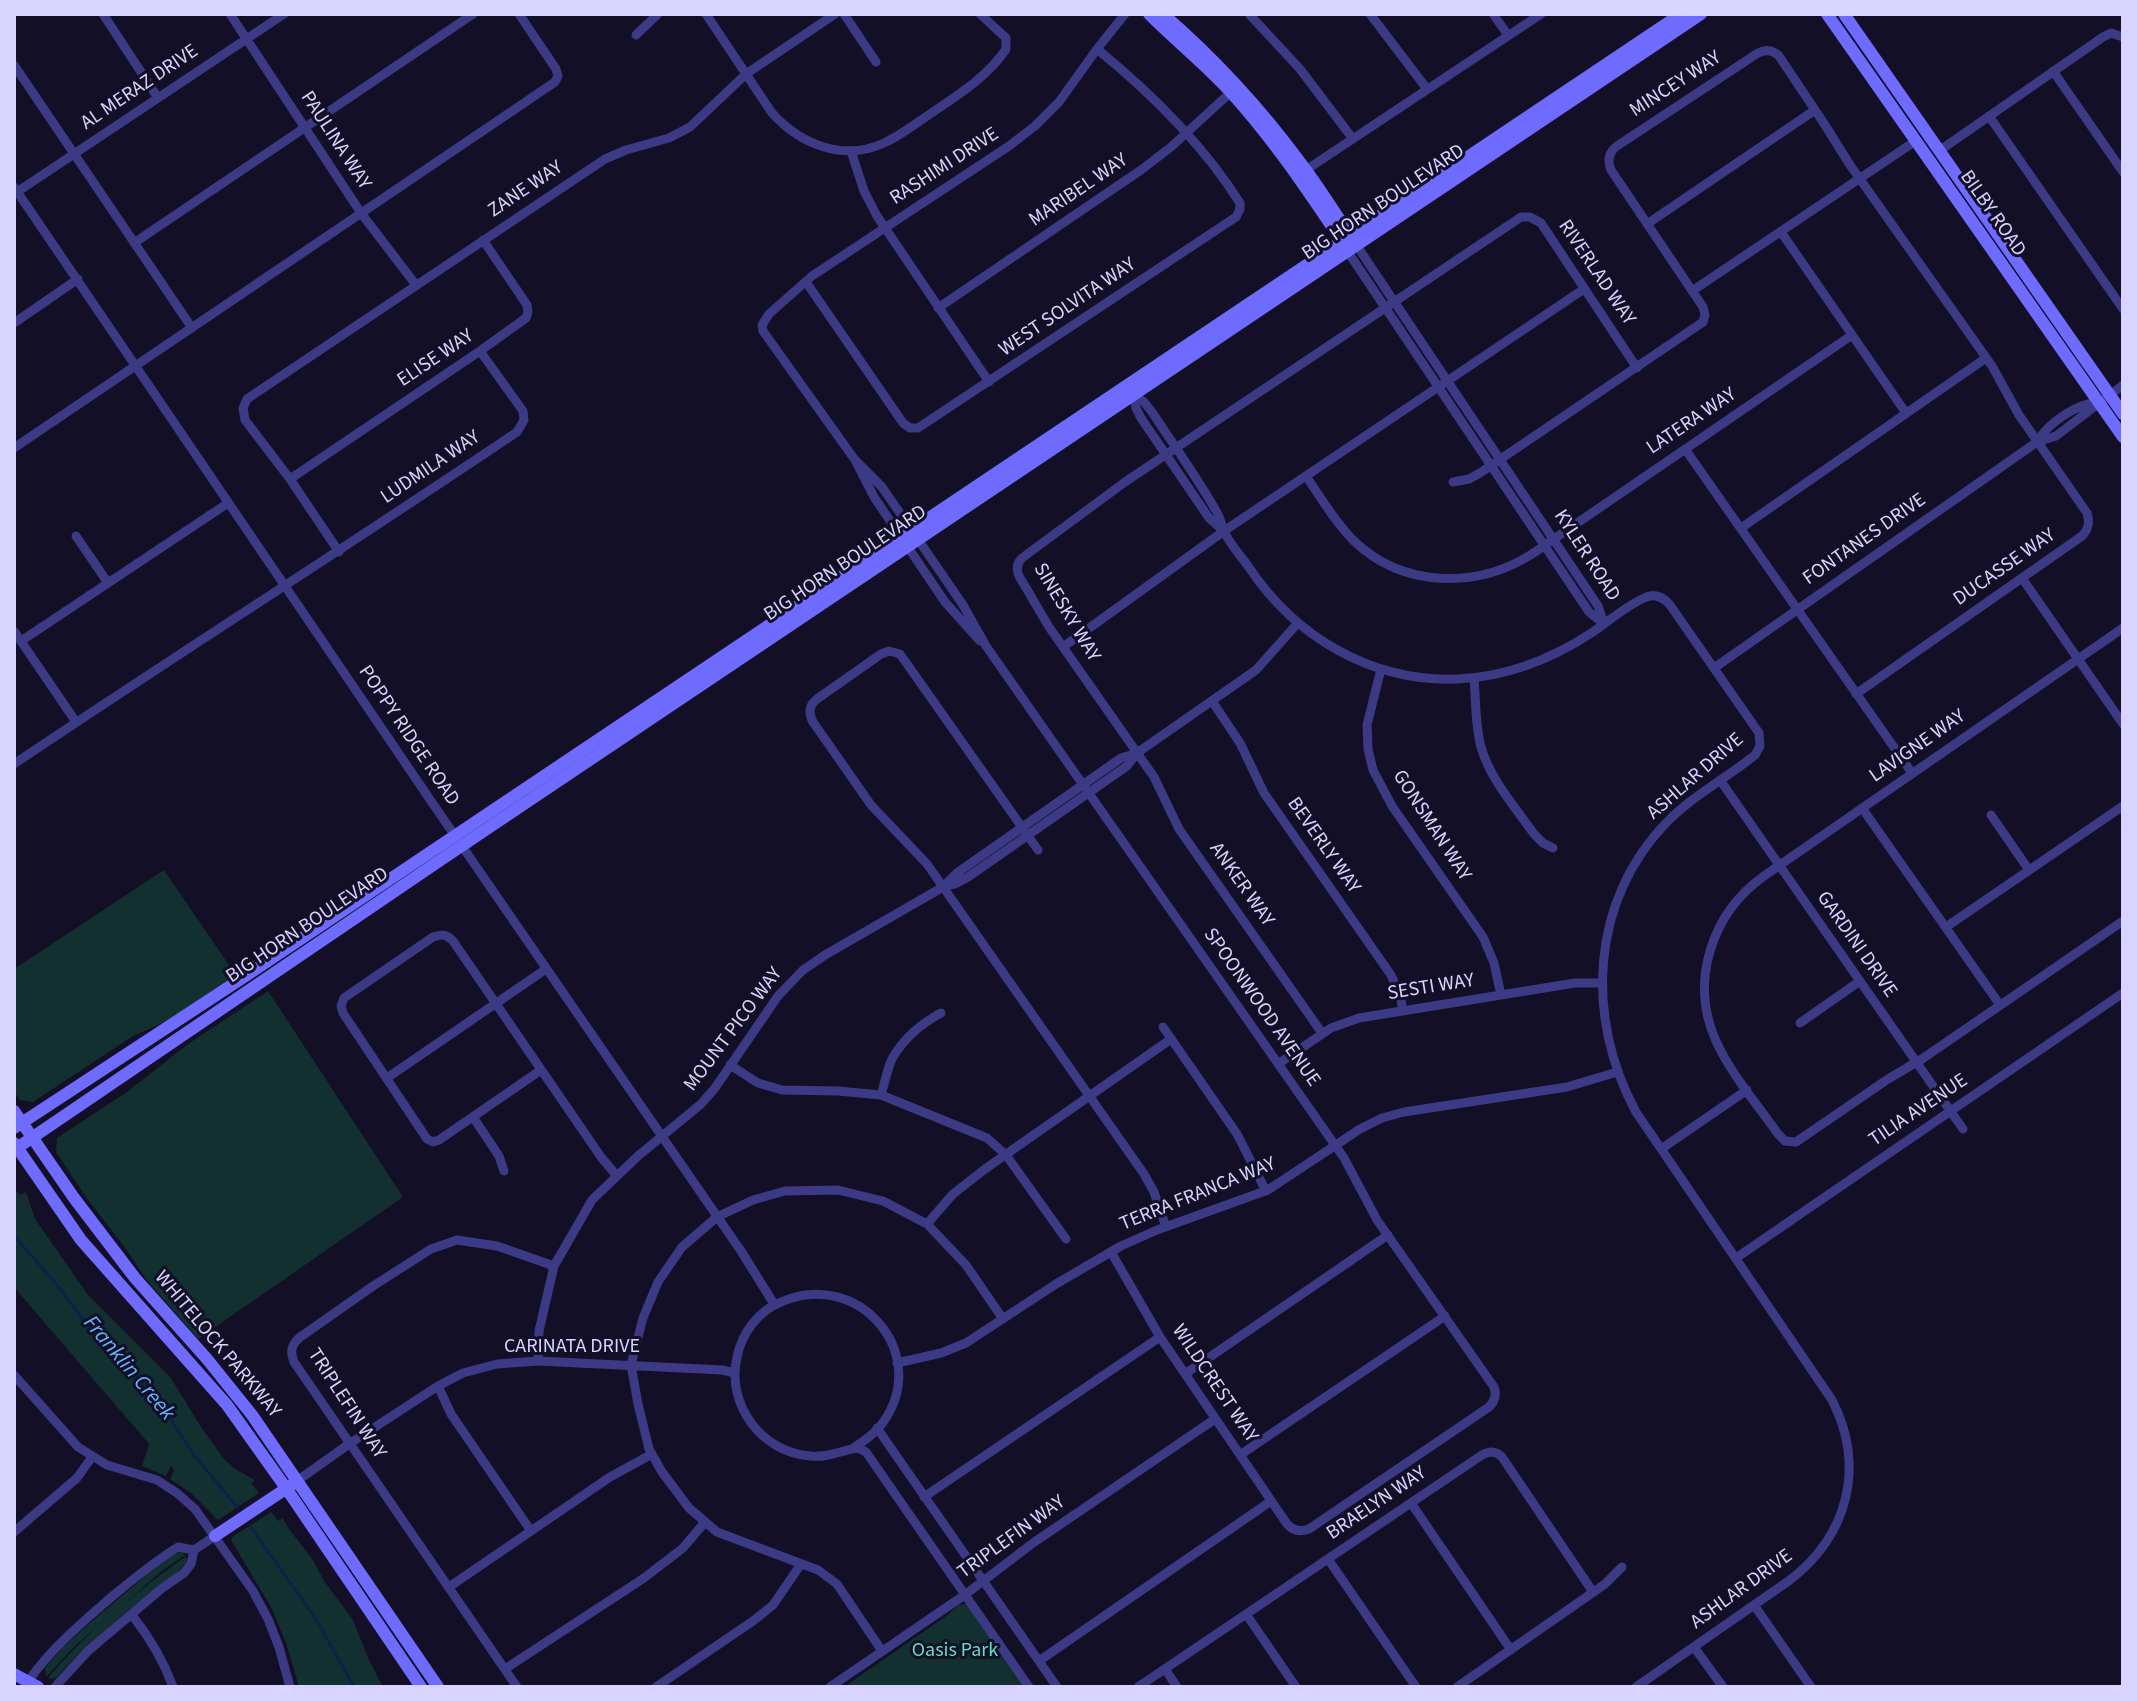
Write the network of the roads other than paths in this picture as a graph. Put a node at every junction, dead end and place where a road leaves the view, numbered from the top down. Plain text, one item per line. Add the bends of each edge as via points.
1 (103, 14) edge
2 (230, 14) edge
3 (284, 14) edge
4 (473, 14) edge
5 (519, 14) edge
6 (658, 14) edge
7 (706, 14) edge
8 (835, 14) edge
9 (844, 14) edge
10 (980, 14) edge
11 (1125, 14) edge
12 (1149, 14) edge
13 (1163, 14) edge
14 (1249, 14) edge
15 (1493, 14) edge
16 (1541, 14) edge
17 (1681, 14) edge
18 (1701, 14) edge
19 (1827, 14) edge
20 (1844, 14) edge
21 (1373, 15) edge
22 (636, 35) dead end
23 (1508, 35) junction
24 (2123, 37) edge
25 (246, 39) junction
26 (1097, 49) junction
27 (876, 62) dead end
28 (14, 65) edge
29 (2053, 71) junction
30 (746, 74) junction
31 (1427, 89) junction
32 (1231, 92) junction
33 (158, 98) junction
34 (1815, 110) junction
35 (1989, 116) junction
36 (305, 128) junction
37 (1187, 133) junction
38 (1353, 139) junction
39 (1917, 140) junction
40 (851, 151) junction
41 (1939, 151) junction
42 (74, 154) junction
43 (1306, 170) junction
44 (2123, 172) edge
45 (1859, 179) junction
46 (15, 191) edge
47 (361, 213) junction
48 (1647, 224) junction
49 (884, 228) junction
50 (1781, 232) junction
51 (483, 240) junction
52 (134, 243) junction
53 (1350, 244) junction
54 (78, 279) junction
55 (806, 282) junction
56 (416, 285) junction
57 (2123, 287) edge
58 (1584, 289) junction
59 (1692, 291) junction
60 (2113, 294) junction
61 (1390, 304) junction
62 (938, 308) junction
63 (2123, 309) edge
64 (14, 323) edge
65 (762, 325) joint
66 (192, 328) junction
67 (1852, 335) junction
68 (480, 351) junction
69 (1986, 358) junction
70 (136, 365) junction
71 (1637, 368) junction
72 (989, 382) junction
73 (1443, 384) junction
74 (2123, 385) edge
75 (1134, 395) junction
76 (2104, 399) junction
77 (1906, 413) junction
78 (2123, 414) edge
79 (2123, 437) edge
80 (2037, 442) junction
81 (14, 448) edge
82 (1176, 448) junction
83 (1685, 449) junction
84 (1166, 454) junction
85 (1496, 463) junction
86 (1306, 476) junction
87 (290, 479) junction
88 (1453, 482) dead end
89 (228, 503) junction
90 (1741, 528) junction
91 (1224, 531) junction
92 (76, 536) dead end
93 (910, 538) junction
94 (1548, 542) junction
95 (339, 552) junction
96 (2022, 578) junction
97 (108, 583) junction
98 (284, 585) junction
99 (1798, 609) junction
100 (1297, 624) junction
101 (1604, 624) junction
102 (2123, 628) edge
103 (14, 631) edge
104 (21, 641) junction
105 (1063, 647) junction
106 (2078, 659) junction
107 (1714, 668) junction
108 (1381, 669) junction
109 (1474, 678) junction
110 (1856, 694) junction
111 (1212, 701) junction
112 (76, 722) junction
113 (2123, 724) edge
114 (1137, 753) junction
115 (14, 764) edge
116 (1912, 773) junction
117 (1720, 780) junction
118 (1085, 789) junction
119 (2123, 806) edge
120 (1862, 808) junction
121 (1991, 815) dead end
122 (1025, 831) junction
123 (458, 841) junction
124 (1553, 848) dead end
125 (1038, 850) dead end
126 (1779, 865) junction
127 (2029, 870) junction
128 (943, 887) junction
129 (2123, 921) edge
130 (1946, 927) junction
131 (546, 969) junction
132 (1860, 981) junction
133 (1602, 983) junction
134 (2123, 993) edge
135 (1501, 995) junction
136 (495, 1003) junction
137 (2000, 1005) junction
138 (1403, 1011) junction
139 (941, 1013) dead end
140 (1800, 1023) dead end
141 (1163, 1027) dead end
142 (1322, 1033) junction
143 (1171, 1039) junction
144 (1917, 1062) junction
145 (1278, 1064) junction
146 (730, 1065) junction
147 (541, 1070) junction
148 (1617, 1072) junction
149 (387, 1078) junction
150 (1747, 1090) junction
151 (881, 1095) junction
152 (1089, 1096) junction
153 (14, 1111) edge
154 (1951, 1111) junction
155 (473, 1117) junction
156 (18, 1126) edge
157 (1963, 1129) dead end
158 (661, 1136) junction
159 (32, 1137) junction
160 (1336, 1146) junction
161 (15, 1147) edge
162 (1661, 1149) junction
163 (1006, 1155) junction
164 (504, 1171) dead end
165 (617, 1176) junction
166 (1266, 1191) junction
167 (717, 1217) junction
168 (927, 1224) junction
169 (1166, 1227) junction
170 (1388, 1235) junction
171 (1066, 1239) dead end
172 (1111, 1252) junction
173 (1736, 1258) junction
174 (554, 1266) junction
175 (774, 1304) junction
176 (1445, 1316) junction
177 (1003, 1319) junction
178 (1160, 1337) junction
179 (538, 1361) junction
180 (897, 1363) junction
181 (631, 1365) junction
182 (735, 1373) junction
183 (1185, 1374) junction
184 (16, 1380) edge
185 (438, 1386) junction
186 (1215, 1419) junction
187 (877, 1428) junction
188 (349, 1444) junction
189 (852, 1449) junction
190 (652, 1454) junction
191 (1240, 1455) junction
192 (92, 1457) junction
193 (292, 1485) junction
194 (924, 1497) junction
195 (1271, 1501) junction
196 (1411, 1503) junction
197 (705, 1522) junction
198 (1296, 1530) joint
199 (531, 1531) junction
200 (14, 1532) edge
201 (215, 1536) junction
202 (194, 1550) junction
203 (1328, 1559) junction
204 (801, 1564) junction
205 (1622, 1567) dead end
206 (983, 1582) junction
207 (449, 1587) junction
208 (1593, 1592) junction
209 (966, 1594) junction
210 (1754, 1605) junction
211 (1246, 1614) junction
212 (132, 1615) junction
213 (1694, 1647) junction
214 (1511, 1650) junction
215 (882, 1651) junction
216 (1039, 1661) junction
217 (505, 1669) junction
218 (1165, 1669) junction
219 (14, 1674) edge
220 (34, 1684) edge
221 (55, 1687) edge
222 (173, 1687) edge
223 (290, 1687) edge
224 (421, 1687) edge
225 (438, 1687) edge
226 (517, 1687) edge
227 (656, 1687) edge
228 (830, 1687) edge
229 (1029, 1687) edge
230 (1057, 1687) edge
231 (1138, 1687) edge
232 (1177, 1687) edge
233 (1296, 1687) edge
234 (1416, 1687) edge
235 (1457, 1687) edge
236 (1636, 1687) edge
237 (1723, 1687) edge
238 (1811, 1687) edge

1 - 33 street
2 - 25 street, PAULINA WAY
3 - 25 street, AL MERAZ DRIVE
4 - 36 street
5 - 47 street via 556,69 555,82
6 - 22 street
7 - 30 street
8 - 30 street, ZANE WAY
9 - 27 street
10 - 40 street via 1004,34 1007,45 986,72 882,144
11 - 26 street, RASHIMI DRIVE
12 - 32 main road, KYLER ROAD
13 - 43 main road, KYLER ROAD via 1236,85
14 - 38 street via 1300,69
15 - 23 street
16 - 23 street
17 - 53 main road, BIG HORN BOULEVARD
18 - 53 main road, BIG HORN BOULEVARD
19 - 39 main road, BILBY ROAD
20 - 41 main road, BILBY ROAD
21 - 31 street
23 - 31 street
24 - 29 street via 2107,34
25 - 33 street, AL MERAZ DRIVE
25 - 36 street, PAULINA WAY
26 - 37 street
26 - 49 street, RASHIMI DRIVE via 1035,126
28 - 42 street
29 - 35 street
29 - 44 street
30 - 40 street via 793,133 820,147
30 - 51 street, ZANE WAY via 690,127 605,159
31 - 38 street
32 - 37 street, MARIBEL WAY
32 - 53 main road, KYLER ROAD
33 - 42 street, AL MERAZ DRIVE
34 - 45 street, MINCEY WAY
34 - 48 street
34 - 48 street, MINCEY WAY via 1779,56 1767,50 1617,146 1609,166
35 - 41 street
35 - 60 street
36 - 47 street, PAULINA WAY
36 - 52 street
37 - 62 street, MARIBEL WAY via 1128,180
37 - 72 street, WEST SOLVITA WAY via 1238,200 1240,212
38 - 43 street
39 - 45 street
39 - 76 main road, BILBY ROAD
40 - 49 street
41 - 76 main road, BILBY ROAD
42 - 46 street, AL MERAZ DRIVE
42 - 52 street
43 - 53 main road, KYLER ROAD
45 - 50 street
45 - 69 street, MINCEY WAY
46 - 54 street, POPPY RIDGE ROAD
47 - 56 street, PAULINA WAY
47 - 66 street
48 - 59 street, MINCEY WAY
49 - 55 street, RASHIMI DRIVE
49 - 62 street
50 - 59 street
50 - 67 street
51 - 56 street, ZANE WAY
51 - 68 street, ELISE WAY via 528,312
52 - 66 street
53 - 61 street, KYLER ROAD
53 - 75 main road, BIG HORN BOULEVARD
53 - 93 main road, BIG HORN BOULEVARD
54 - 64 street
54 - 70 street, POPPY RIDGE ROAD
55 - 65 street, RASHIMI DRIVE
55 - 72 street, WEST SOLVITA WAY via 903,423 921,427
56 - 87 street, ZANE WAY via 251,395 243,416
57 - 60 street
58 - 61 street, RIVERLAD WAY via 1541,223 1526,217
58 - 71 street, RIVERLAD WAY
58 - 73 street
59 - 71 street via 1705,311 1703,322
60 - 63 street
61 - 73 street, KYLER ROAD
61 - 82 street
62 - 72 street
65 - 93 street, SPOONWOOD AVENUE via 855,460 882,487
66 - 70 street
67 - 77 street
67 - 83 street, LATERA WAY
68 - 87 street, ELISE WAY
68 - 95 street, LUDMILA WAY via 523,411 521,429
69 - 77 street
69 - 80 street, MINCEY WAY
70 - 81 street
70 - 89 street, POPPY RIDGE ROAD
71 - 85 street
73 - 85 street, KYLER ROAD
73 - 86 street
74 - 76 street, FONTANES DRIVE
75 - 82 street, ASHLAR DRIVE
75 - 84 street, ASHLAR DRIVE via 1139,414
75 - 93 main road, BIG HORN BOULEVARD
76 - 78 main road, BILBY ROAD
76 - 79 main road, BILBY ROAD
76 - 80 street, FONTANES DRIVE via 2056,436
77 - 90 street
80 - 96 street, DUCASSE WAY via 2087,513 2088,525 2082,536
80 - 99 street, FONTANES DRIVE
82 - 84 street
82 - 91 street, ASHLAR DRIVE
83 - 90 street
83 - 94 street, LATERA WAY
84 - 91 street, ASHLAR DRIVE via 1209,518
84 - 105 street, SINESKY WAY via 1020,560 1019,576
85 - 88 street
85 - 94 street, KYLER ROAD
86 - 91 street
86 - 94 street, LATERA WAY via 1356,543 1411,573 1445,579 1482,576 1513,565
87 - 95 street
89 - 97 street
89 - 98 street, POPPY RIDGE ROAD
90 - 99 street
91 - 100 street, ASHLAR DRIVE via 1266,592
91 - 105 street
92 - 97 street
93 - 118 street, SPOONWOOD AVENUE via 963,605
93 - 123 main road, BIG HORN BOULEVARD
94 - 101 street, KYLER ROAD via 1589,612
95 - 98 street, LUDMILA WAY
96 - 106 street
96 - 110 street, DUCASSE WAY
97 - 104 street
98 - 112 street, LUDMILA WAY
98 - 123 street, POPPY RIDGE ROAD
99 - 107 street, FONTANES DRIVE
99 - 110 street
100 - 108 street, ASHLAR DRIVE via 1331,647
100 - 111 street, MOUNT PICO WAY via 1264,662
101 - 107 street, ASHLAR DRIVE via 1643,598 1661,597
101 - 109 street, ASHLAR DRIVE via 1547,658
102 - 106 street, LAVIGNE WAY
103 - 104 street
104 - 112 street
105 - 114 street, SINESKY WAY
106 - 113 street
106 - 116 street, LAVIGNE WAY
107 - 117 street, ASHLAR DRIVE via 1760,742 1755,755
108 - 109 street, ASHLAR DRIVE via 1430,678
108 - 135 street, GONSMAN WAY via 1367,725 1373,770 1386,798 1483,937
109 - 124 street via 1478,734 1490,770 1534,834
110 - 116 street
111 - 114 street, MOUNT PICO WAY
111 - 138 street, BEVERLY WAY via 1264,793 1391,975
112 - 115 street, LUDMILA WAY
114 - 118 street, MOUNT PICO WAY via 1130,764
114 - 142 street, ANKER WAY via 1179,829
116 - 120 street, LAVIGNE WAY
117 - 126 street, GARDINI DRIVE
117 - 133 street, ASHLAR DRIVE via 1674,815 1638,860 1610,924
118 - 122 street, MOUNT PICO WAY
118 - 145 street, SPOONWOOD AVENUE
119 - 127 street
120 - 126 street, LAVIGNE WAY
120 - 130 street
121 - 127 street
122 - 125 street
122 - 128 street, MOUNT PICO WAY
122 - 128 street via 900,654 885,652 817,699 810,715 871,805
123 - 131 street, POPPY RIDGE ROAD
123 - 156 main road, BIG HORN BOULEVARD
123 - 159 main road, BIG HORN BOULEVARD
126 - 132 street, GARDINI DRIVE
126 - 150 street, LAVIGNE WAY via 1730,908 1713,940 1705,975 1712,1031
127 - 130 street
128 - 146 street, MOUNT PICO WAY via 803,970
128 - 152 street
129 - 137 street
130 - 137 street
131 - 136 street
131 - 158 street, POPPY RIDGE ROAD
132 - 140 street
132 - 144 street, GARDINI DRIVE
133 - 135 street, SESTI WAY
133 - 148 street, ASHLAR DRIVE via 1606,1032
134 - 154 street, TILIA AVENUE
135 - 138 street, SESTI WAY
136 - 147 street
136 - 149 street
136 - 149 street via 453,941 441,935 344,998 343,1013
137 - 144 street
138 - 142 street, SESTI WAY via 1349,1021
139 - 151 street via 913,1033 892,1059
141 - 143 street
142 - 145 street, SESTI WAY
143 - 152 street
143 - 166 street via 1237,1134
144 - 150 street, LAVIGNE WAY via 1792,1143 1780,1137
144 - 154 street, GARDINI DRIVE
145 - 160 street, SPOONWOOD AVENUE
146 - 151 street via 758,1083 782,1090
146 - 158 street, MOUNT PICO WAY via 701,1104
147 - 155 street
147 - 165 street
148 - 160 street, TERRA FRANCA WAY via 1567,1087 1404,1112 1372,1123
148 - 162 street, ASHLAR DRIVE
149 - 155 street via 433,1142
150 - 162 street
151 - 163 street via 987,1138
152 - 163 street
152 - 169 street via 1148,1180
153 - 156 main road, WHITELOCK PARKWAY
154 - 157 street, GARDINI DRIVE
154 - 173 street, TILIA AVENUE
155 - 164 street
156 - 159 main road, WHITELOCK PARKWAY
158 - 165 street, MOUNT PICO WAY
158 - 167 street, POPPY RIDGE ROAD
159 - 161 main road, BIG HORN BOULEVARD
159 - 193 main road, WHITELOCK PARKWAY via 135,1278 252,1415
160 - 166 street, TERRA FRANCA WAY
160 - 170 street, SPOONWOOD AVENUE
161 - 193 main road, WHITELOCK PARKWAY via 81,1240
162 - 173 street, ASHLAR DRIVE
163 - 168 street via 953,1194
163 - 171 street
165 - 174 street, MOUNT PICO WAY via 592,1200
166 - 169 street, TERRA FRANCA WAY
167 - 168 street via 785,1191 838,1190 883,1201
167 - 175 street, POPPY RIDGE ROAD
167 - 181 street via 682,1247 658,1282
168 - 177 street via 966,1265
169 - 172 street, TERRA FRANCA WAY
170 - 176 street, SPOONWOOD AVENUE
170 - 183 street
172 - 177 street, TERRA FRANCA WAY
172 - 178 street, WILDCREST WAY
173 - 210 street, ASHLAR DRIVE via 1832,1400 1849,1459 1846,1498 1826,1544 1800,1572
174 - 179 street, MOUNT PICO WAY
174 - 188 street, TRIPLEFIN WAY via 497,1246 457,1240 431,1249 299,1338 291,1352 294,1362
175 - 180 street via 816,1293 858,1304 888,1336
175 - 182 street via 747,1330
176 - 191 street
176 - 198 street, SPOONWOOD AVENUE via 1496,1397 1489,1407 1309,1529
177 - 180 street, TERRA FRANCA WAY via 954,1348
178 - 183 street, WILDCREST WAY
178 - 194 street
179 - 181 street, CARINATA DRIVE
179 - 185 street, CARINATA DRIVE via 497,1364
180 - 187 street via 894,1400
181 - 182 street, CARINATA DRIVE
181 - 190 street
182 - 189 street via 744,1413 772,1444 812,1456
183 - 186 street, WILDCREST WAY
184 - 192 street
185 - 188 street, CARINATA DRIVE
185 - 199 street via 451,1414
186 - 191 street, WILDCREST WAY
186 - 206 street, TRIPLEFIN WAY
187 - 189 street
187 - 194 street
188 - 193 street, CARINATA DRIVE
188 - 207 street, TRIPLEFIN WAY
189 - 209 street via 869,1455
190 - 197 street via 689,1508
190 - 199 street
191 - 195 street, WILDCREST WAY
192 - 200 street via 77,1478
192 - 201 street via 157,1480 195,1509
193 - 201 main road
193 - 224 main road, WHITELOCK PARKWAY
193 - 225 main road, WHITELOCK PARKWAY
194 - 206 street
195 - 198 street, WILDCREST WAY
195 - 216 street
196 - 203 street, BRAELYN WAY
196 - 208 street, BRAELYN WAY via 1482,1455 1497,1453
196 - 214 street
197 - 204 street via 717,1532
197 - 217 street via 683,1548 644,1578
199 - 207 street
201 - 202 street
201 - 223 street via 268,1619
202 - 212 street via 184,1573
202 - 220 street via 178,1547 156,1560 50,1653
203 - 211 street, BRAELYN WAY
203 - 234 street
204 - 215 street via 837,1584
204 - 227 street via 773,1605
205 - 208 street
206 - 209 street, TRIPLEFIN WAY
206 - 216 street
207 - 217 street, TRIPLEFIN WAY
208 - 214 street
209 - 215 street, TRIPLEFIN WAY
209 - 229 street
210 - 213 street, ASHLAR DRIVE
210 - 238 street
211 - 218 street, BRAELYN WAY
211 - 233 street
212 - 221 street
212 - 222 street via 165,1664
213 - 236 street, ASHLAR DRIVE
213 - 237 street
214 - 235 street
215 - 228 street, TRIPLEFIN WAY
216 - 230 street
217 - 226 street, TRIPLEFIN WAY
218 - 231 street, BRAELYN WAY
218 - 232 street
219 - 220 main road

